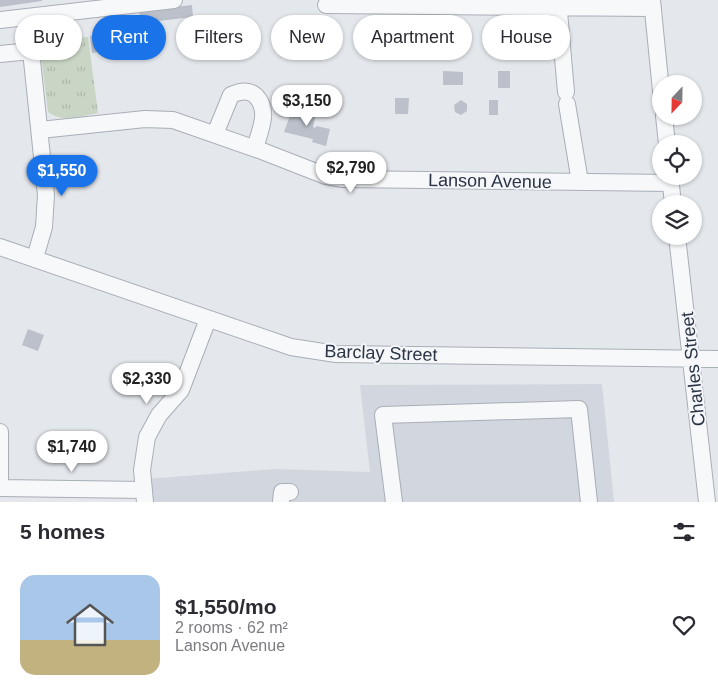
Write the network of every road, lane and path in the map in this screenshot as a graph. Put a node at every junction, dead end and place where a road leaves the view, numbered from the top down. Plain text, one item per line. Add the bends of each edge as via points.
1 (174, 0) edge
2 (129, 3) edge
3 (558, 4) edge
4 (653, 4) edge
5 (326, 5) dead end
6 (0, 20) edge
7 (0, 54) edge
8 (660, 75) edge
9 (40, 130) junction
10 (215, 134) junction
11 (255, 148) junction
12 (652, 180) edge
13 (580, 182) junction
14 (678, 245) edge
15 (0, 247) edge
16 (35, 258) junction
17 (208, 319) junction
18 (693, 359) junction
19 (718, 359) edge
20 (0, 432) edge
21 (0, 488) edge
22 (144, 496) edge
23 (394, 502) edge
24 (589, 502) edge
25 (707, 502) edge

1 - 2 street
2 - 6 street
3 - 4 street
3 - 5 street
3 - 13 street via 566,98
4 - 8 street
7 - 9 street via 31,51
9 - 10 street, Lanson Avenue via 159,118 186,123
9 - 16 street via 46,215
10 - 11 street, Lanson Avenue
10 - 11 street via 231,95 241,91 253,93 265,111
11 - 13 street, Lanson Avenue via 326,176 342,179
12 - 13 street, Lanson Avenue
14 - 18 street, Charles Street
15 - 16 street, Barclay Street
16 - 17 street, Barclay Street
17 - 18 street, Barclay Street via 292,347 336,354
17 - 22 street via 181,390 159,416 148,437 142,459
18 - 19 street, Barclay Street
18 - 25 street, Charles Street
20 - 21 street
21 - 22 street
23 - 24 street via 383,415 579,409

